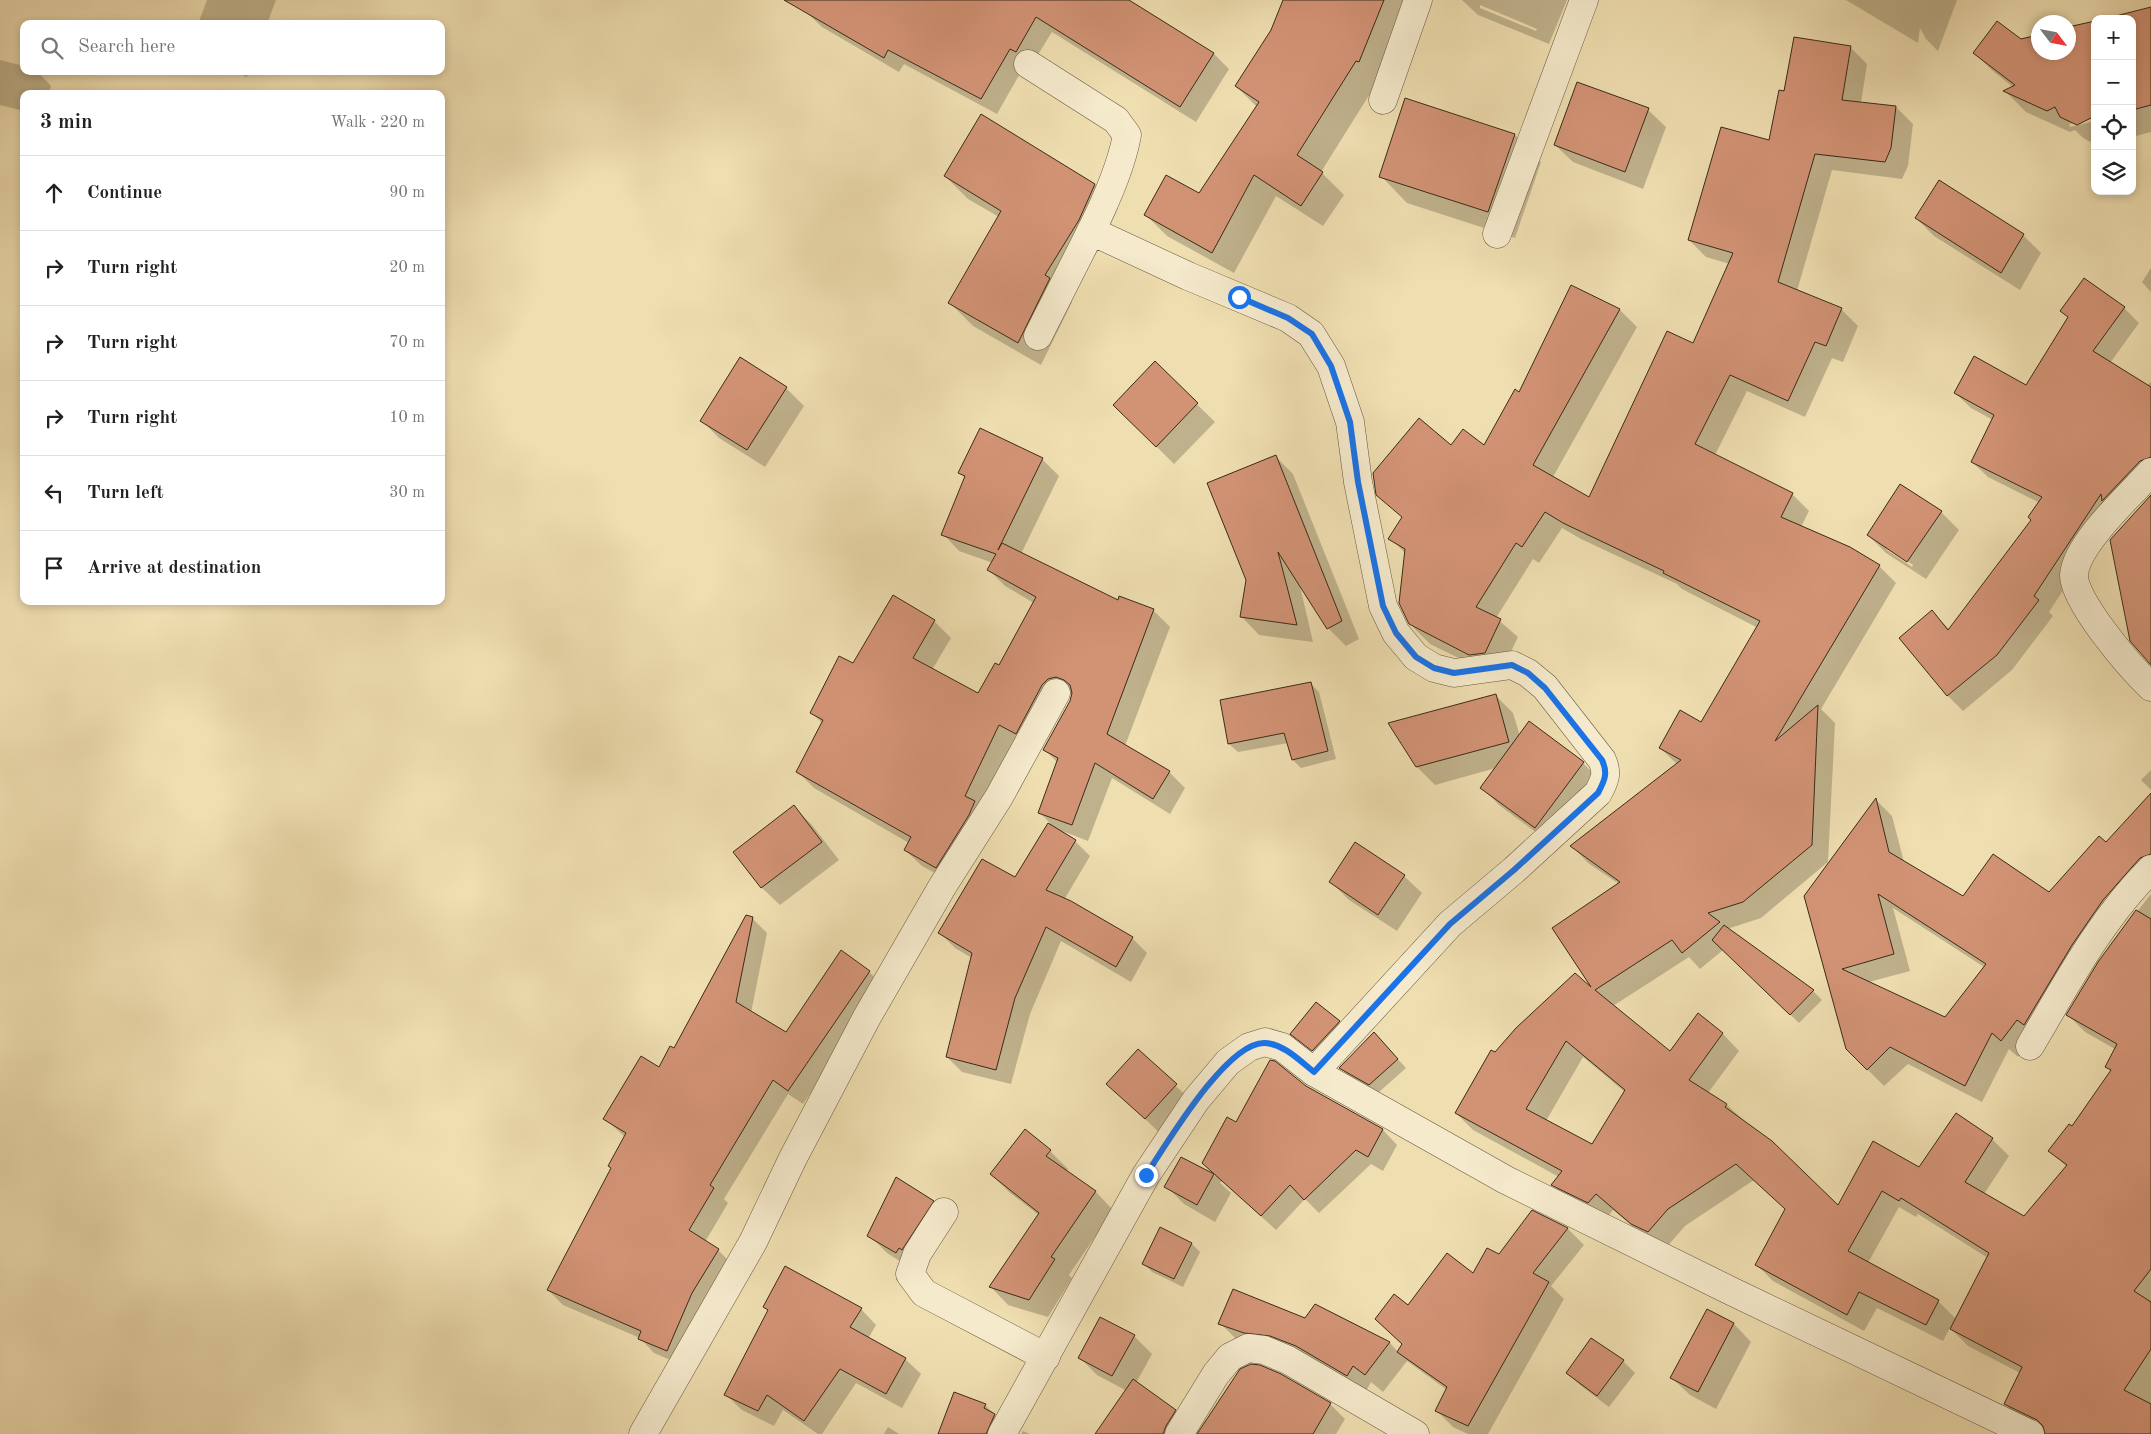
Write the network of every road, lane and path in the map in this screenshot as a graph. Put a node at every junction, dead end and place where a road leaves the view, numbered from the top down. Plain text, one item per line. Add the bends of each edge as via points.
1 (1418, 0) edge
2 (1584, 0) edge
3 (1028, 64) dead end
4 (1383, 100) dead end
5 (1091, 231) junction
6 (1497, 234) dead end
7 (1038, 336) dead end
8 (2151, 472) edge
9 (2151, 688) edge
10 (1056, 693) dead end
11 (2151, 869) edge
12 (2030, 1046) dead end
13 (1314, 1072) junction
14 (944, 1212) dead end
15 (1046, 1357) junction
16 (643, 1434) edge
17 (1002, 1434) edge
18 (1179, 1434) edge
19 (1415, 1434) edge
20 (2030, 1434) edge

1 - 4 street
2 - 6 street
3 - 5 street via 1116,120 1127,135 1111,185
5 - 7 street
5 - 13 street via 1288,318 1312,334 1331,366 1350,422 1358,482 1383,606 1396,633 1416,657 1434,668 1454,673 1512,665 1528,673 1545,688 1602,760 1606,770 1606,779 1598,793 1450,924
8 - 9 street via 2084,546 2074,575 2078,593 2130,667
10 - 16 street via 999,797 867,1016 752,1242
11 - 12 street via 2088,948
13 - 15 street via 1282,1047 1265,1042 1249,1047 1228,1062 1196,1100 1146,1175
13 - 20 street via 1506,1180
14 - 15 street via 917,1254 910,1274 924,1294
15 - 17 street
18 - 19 street via 1216,1374 1230,1357 1248,1348 1264,1350 1288,1360

